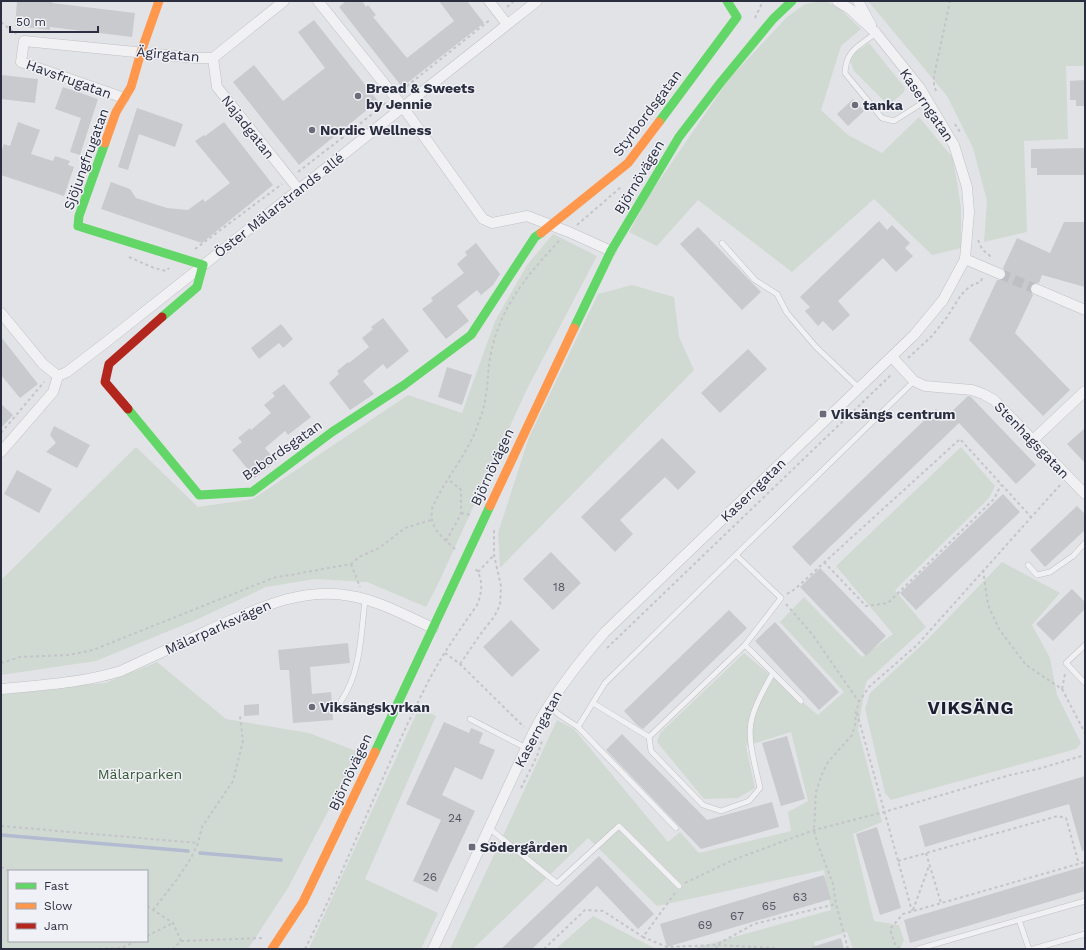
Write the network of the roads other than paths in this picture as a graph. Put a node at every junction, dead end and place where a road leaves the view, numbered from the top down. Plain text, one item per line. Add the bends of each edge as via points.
1 (159, 1) edge
2 (284, 1) edge
3 (318, 1) edge
4 (489, 1) edge
5 (537, 1) edge
6 (727, 1) edge
7 (778, 1) edge
8 (792, 1) edge
9 (837, 1) edge
10 (858, 1) edge
11 (773, 19) junction
12 (507, 24) junction
13 (876, 33) junction
14 (57, 43) joint
15 (141, 52) junction
16 (214, 58) junction
17 (124, 98) junction
18 (927, 100) junction
19 (402, 107) junction
20 (298, 190) junction
21 (552, 225) junction
22 (722, 243) dead end
23 (611, 251) junction
24 (965, 259) junction
25 (203, 265) junction
26 (1000, 274) tunnel mouth
27 (1036, 289) tunnel mouth
28 (1085, 310) edge
29 (1, 313) edge
30 (892, 357) junction
31 (55, 374) junction
32 (914, 381) junction
33 (859, 388) junction
34 (1085, 391) edge
35 (1033, 440) junction
36 (1, 452) edge
37 (1085, 494) edge
38 (1085, 543) edge
39 (736, 555) junction
40 (1028, 565) dead end
41 (365, 600) junction
42 (433, 628) junction
43 (745, 644) junction
44 (1085, 645) edge
45 (773, 673) junction
46 (1085, 683) edge
47 (1, 689) edge
48 (801, 701) dead end
49 (341, 702) dead end
50 (593, 703) junction
51 (548, 706) junction
52 (470, 720) dead end
53 (578, 727) junction
54 (649, 737) junction
55 (526, 748) junction
56 (489, 828) junction
57 (676, 828) dead end
58 (679, 886) road end
59 (1085, 901) edge
60 (1019, 920) junction
61 (1085, 934) edge
62 (272, 949) edge
63 (432, 949) edge
64 (918, 949) edge
65 (1029, 949) edge
66 (1033, 949) edge

1 - 15 street, Sjöjungfrugatan
2 - 16 street, Ägirgatan
3 - 19 street
4 - 12 street
5 - 12 street, Öster Mälarstrands allé
6 - 21 street, Styrbordsgatan via 737,16 628,163
7 - 11 street, Björnövägen
8 - 11 street, Björnövägen
9 - 13 street, Kaserngatan via 850,8
10 - 13 street, Kaserngatan
11 - 23 street, Björnövägen via 679,137
12 - 19 street, Öster Mälarstrands allé
13 - 18 street, Kaserngatan
13 - 18 lane via 852,52 846,62 845,73 882,118 894,120
14 - 15 street, Ägirgatan
14 - 17 street, Havsfrugatan via 24,41 20,62
15 - 16 street, Ägirgatan
15 - 17 street, Sjöjungfrugatan via 131,87
16 - 20 street, Najadgatan via 217,87
17 - 25 street, Sjöjungfrugatan via 116,112 79,216 78,226
18 - 24 street, Kaserngatan via 954,145 967,186 969,212
19 - 20 street, Öster Mälarstrands allé
19 - 21 street via 483,219 492,222 527,216
20 - 25 street, Öster Mälarstrands allé
21 - 23 street
21 - 25 street, Babordsgatan via 535,237 471,335 404,385 332,432 252,492 199,495 106,382 109,364 197,287
22 - 33 lane via 755,280 777,294 787,313 816,347
23 - 42 street, Björnövägen
24 - 26 street
24 - 30 street, Kaserngatan via 943,300
25 - 31 street, Öster Mälarstrands allé via 67,372
27 - 28 street
29 - 31 street via 43,364
30 - 32 street
30 - 33 street, Kaserngatan
31 - 36 street via 53,392
32 - 35 street, Stenhagsgatan via 925,386 960,388 983,394 994,400
32 - 39 lane
33 - 51 street, Kaserngatan via 605,632 578,663
34 - 35 street
35 - 37 street, Stenhagsgatan
38 - 40 lane via 1073,556 1050,572 1037,575
39 - 43 lane via 781,598
39 - 50 lane via 605,683
41 - 42 street, Mälarparksvägen via 385,606
41 - 47 street, Mälarparksvägen via 322,593 282,599 121,671 87,680
41 - 49 lane via 359,658 348,691
42 - 62 street, Björnövägen via 302,902
43 - 45 lane
43 - 54 lane
44 - 46 lane via 1066,662
45 - 48 lane
45 - 54 lane via 751,719 750,737 760,788 749,801 721,812 703,805 652,751
50 - 53 lane
50 - 54 lane
51 - 53 lane
51 - 55 street, Kaserngatan
52 - 55 lane
53 - 57 lane
55 - 56 street, Kaserngatan
56 - 58 lane via 557,883 619,826
56 - 63 street, Kaserngatan
59 - 60 lane
60 - 64 lane
60 - 65 lane
61 - 66 lane

